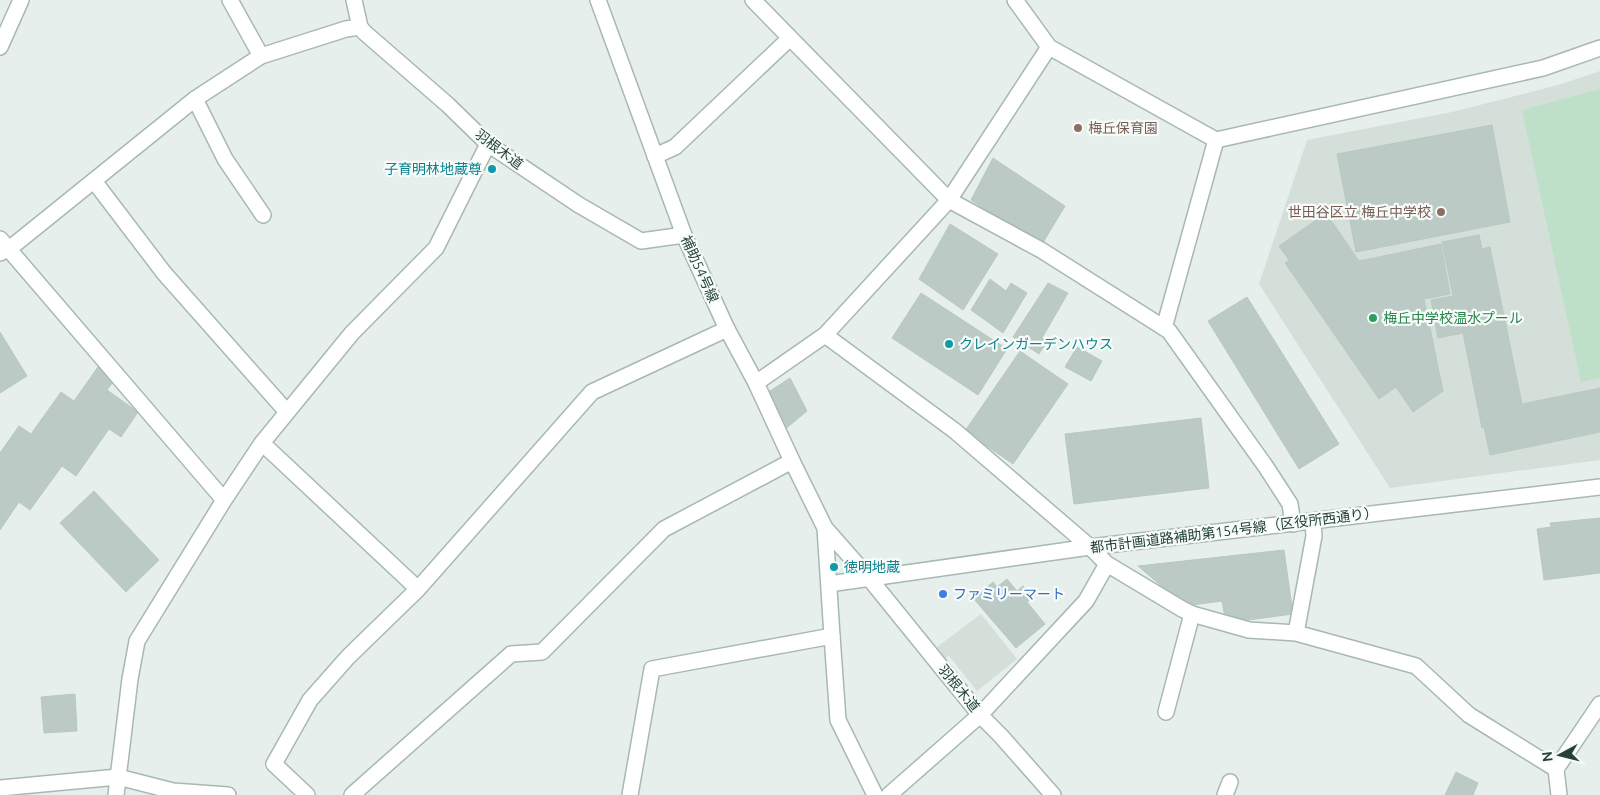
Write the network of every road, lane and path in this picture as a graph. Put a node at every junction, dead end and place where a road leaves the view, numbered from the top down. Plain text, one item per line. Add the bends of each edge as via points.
1 (21, 0) edge
2 (230, 0) edge
3 (354, 0) edge
4 (598, 0) edge
5 (753, 0) edge
6 (1016, 0) edge
7 (360, 27) junction
8 (790, 38) junction
9 (0, 47) edge
10 (1049, 48) junction
11 (1600, 48) edge
12 (261, 56) junction
13 (195, 99) junction
14 (1216, 140) junction
15 (488, 144) junction
16 (655, 156) junction
17 (94, 181) junction
18 (949, 200) junction
19 (263, 215) dead end
20 (684, 235) junction
21 (3, 247) edge
22 (1164, 328) junction
23 (727, 329) junction
24 (826, 335) junction
25 (756, 383) junction
26 (287, 412) junction
27 (262, 443) junction
28 (792, 461) junction
29 (1600, 487) edge
30 (224, 500) junction
31 (1313, 521) junction
32 (1293, 524) junction
33 (825, 528) junction
34 (1090, 547) junction
35 (1107, 564) junction
36 (869, 578) junction
37 (829, 584) junction
38 (418, 589) junction
39 (1192, 614) junction
40 (1296, 633) junction
41 (832, 636) junction
42 (1600, 704) edge
43 (1166, 712) dead end
44 (980, 714) junction
45 (1556, 769) junction
46 (118, 777) junction
47 (0, 788) edge
48 (116, 795) edge
49 (228, 795) edge
50 (307, 795) edge
51 (352, 795) edge
52 (630, 795) edge
53 (875, 795) edge
54 (888, 795) edge
55 (1053, 795) edge
56 (1560, 795) edge

1 - 9 street
2 - 12 street
3 - 7 street
4 - 16 street, 補助54号線
5 - 8 street
6 - 10 street
7 - 12 street
7 - 15 street, 羽根木道
8 - 16 street via 675,147
8 - 18 street
10 - 14 street
10 - 18 street
11 - 14 street via 1543,68
12 - 13 street
13 - 17 street
13 - 19 street via 225,159
14 - 22 street
15 - 20 street, 羽根木道 via 579,205 641,241
15 - 26 street via 436,248 352,333
16 - 20 street, 補助54号線
17 - 21 street
17 - 26 street via 164,274
18 - 22 street via 1041,250
18 - 24 street
20 - 23 street, 補助54号線
21 - 30 street
22 - 32 street via 1276,482 1290,504
23 - 25 street, 補助54号線
23 - 38 street via 592,392
24 - 25 street
24 - 34 street via 954,431
25 - 28 street, 補助54号線
26 - 27 street
27 - 30 street
27 - 38 street
28 - 33 street, 補助54号線
28 - 51 street via 664,529 542,652 511,654
29 - 31 street, 都市計画道路補助第154号線（区役所西通り）
30 - 46 street via 137,642
31 - 32 street, 都市計画道路補助第154号線（区役所西通り）
31 - 40 street via 1314,536
32 - 34 street, 都市計画道路補助第154号線（区役所西通り）
33 - 36 street, 補助54号線
33 - 37 street, 補助54号線
34 - 35 street
34 - 36 street, 都市計画道路補助第154号線（区役所西通り）
35 - 39 street
35 - 44 street via 1086,602
36 - 37 street, 都市計画道路補助第154号線（区役所西通り）
36 - 44 street, 羽根木道
37 - 41 street, 補助54号線
38 - 50 street via 348,656 310,700 274,764
39 - 40 street via 1250,630
39 - 43 street
40 - 45 street via 1416,666 1470,715
41 - 52 street via 652,669
41 - 53 street, 補助54号線 via 838,720
42 - 45 street
44 - 54 street
44 - 55 street, 羽根木道
45 - 56 street
46 - 47 street
46 - 48 street
46 - 49 street via 173,791

